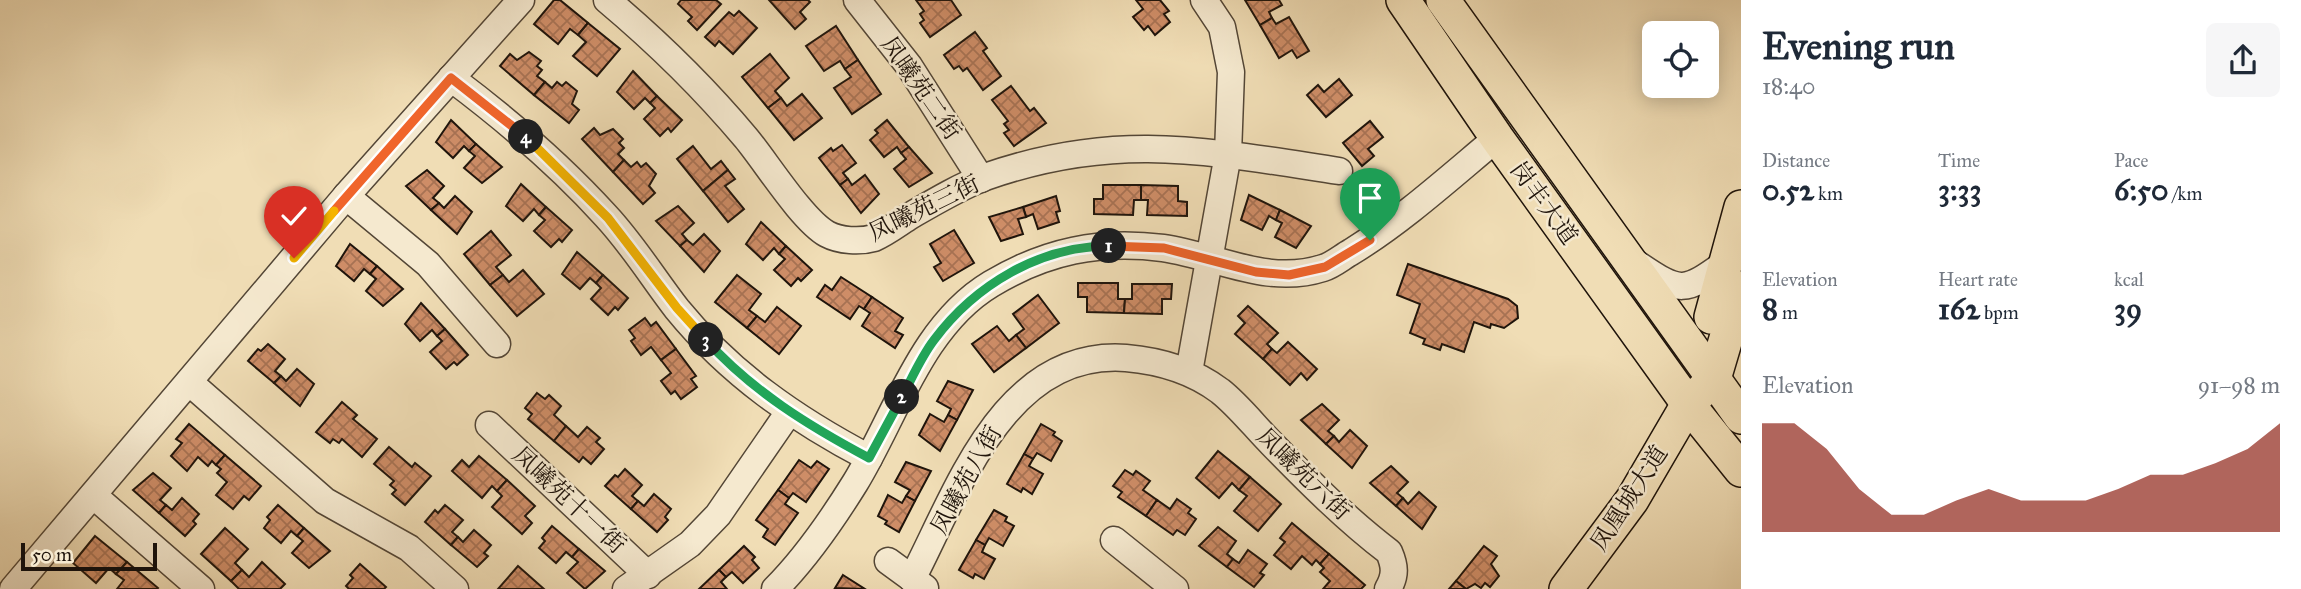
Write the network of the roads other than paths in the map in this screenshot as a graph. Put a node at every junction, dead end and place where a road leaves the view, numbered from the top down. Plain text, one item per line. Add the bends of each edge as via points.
1 (521, 0) edge
2 (607, 0) edge
3 (857, 0) edge
4 (1204, 0) edge
5 (1403, 0) edge
6 (1448, 2) edge
7 (451, 78) junction
8 (1497, 138) junction
9 (1228, 154) junction
10 (1339, 170) dead end
11 (981, 178) junction
12 (346, 196) junction
13 (1741, 207) edge
14 (1627, 257) junction
15 (1208, 260) junction
16 (1734, 275) edge
17 (497, 344) dead end
18 (1189, 372) junction
19 (1718, 373) edge
20 (189, 382) junction
21 (1688, 404) junction
22 (789, 412) junction
23 (1741, 416) edge
24 (489, 425) dead end
25 (869, 458) junction
26 (1741, 470) edge
27 (93, 495) junction
28 (1114, 540) dead end
29 (888, 561) dead end
30 (637, 582) edge
31 (919, 584) edge
32 (13, 589) edge
33 (201, 589) edge
34 (455, 589) edge
35 (775, 589) edge
36 (1175, 589) edge
37 (1388, 589) edge
38 (1566, 589) edge

1 - 7 street
2 - 11 street, 凤曦苑三街 via 709,96 810,220 828,234 850,241 873,238
3 - 11 street, 凤曦苑二街 via 909,66
4 - 9 street via 1222,27 1231,72
5 - 8 main road, 岗丰大道
6 - 14 main road, 岗丰大道
7 - 12 street
7 - 22 street via 572,179 718,354
8 - 15 street via 1370,240 1325,267 1289,275
8 - 21 main road, 岗丰大道
9 - 10 street, 凤曦苑三街
9 - 11 street, 凤曦苑三街 via 1128,147 1029,162
9 - 15 street
12 - 17 street via 428,264
12 - 20 street
13 - 16 main road, 凤凰城大道
14 - 16 street via 1674,287
14 - 19 main road, 岗丰大道
15 - 18 street
15 - 25 street via 1164,248 1106,245 1062,251 988,285 961,307 932,342
16 - 19 main road, 凤凰城大道
18 - 31 street, 凤曦苑八街 via 1152,360 1114,357 1077,364 1042,379 1012,402 989,432
18 - 37 street, 凤曦苑六街 via 1221,392 1389,552 1394,579
19 - 21 main road, 凤凰城大道
19 - 23 main road, 岗丰大道
20 - 27 street
20 - 34 street via 324,501 409,548
21 - 26 main road, 岗丰大道
21 - 38 main road, 凤凰城大道 via 1632,500
22 - 25 street
22 - 30 street via 718,515 690,544
24 - 30 street, 凤曦苑十一街
25 - 35 street via 820,535
27 - 32 street
27 - 33 street
28 - 36 street
29 - 31 street, 凤曦苑八街

